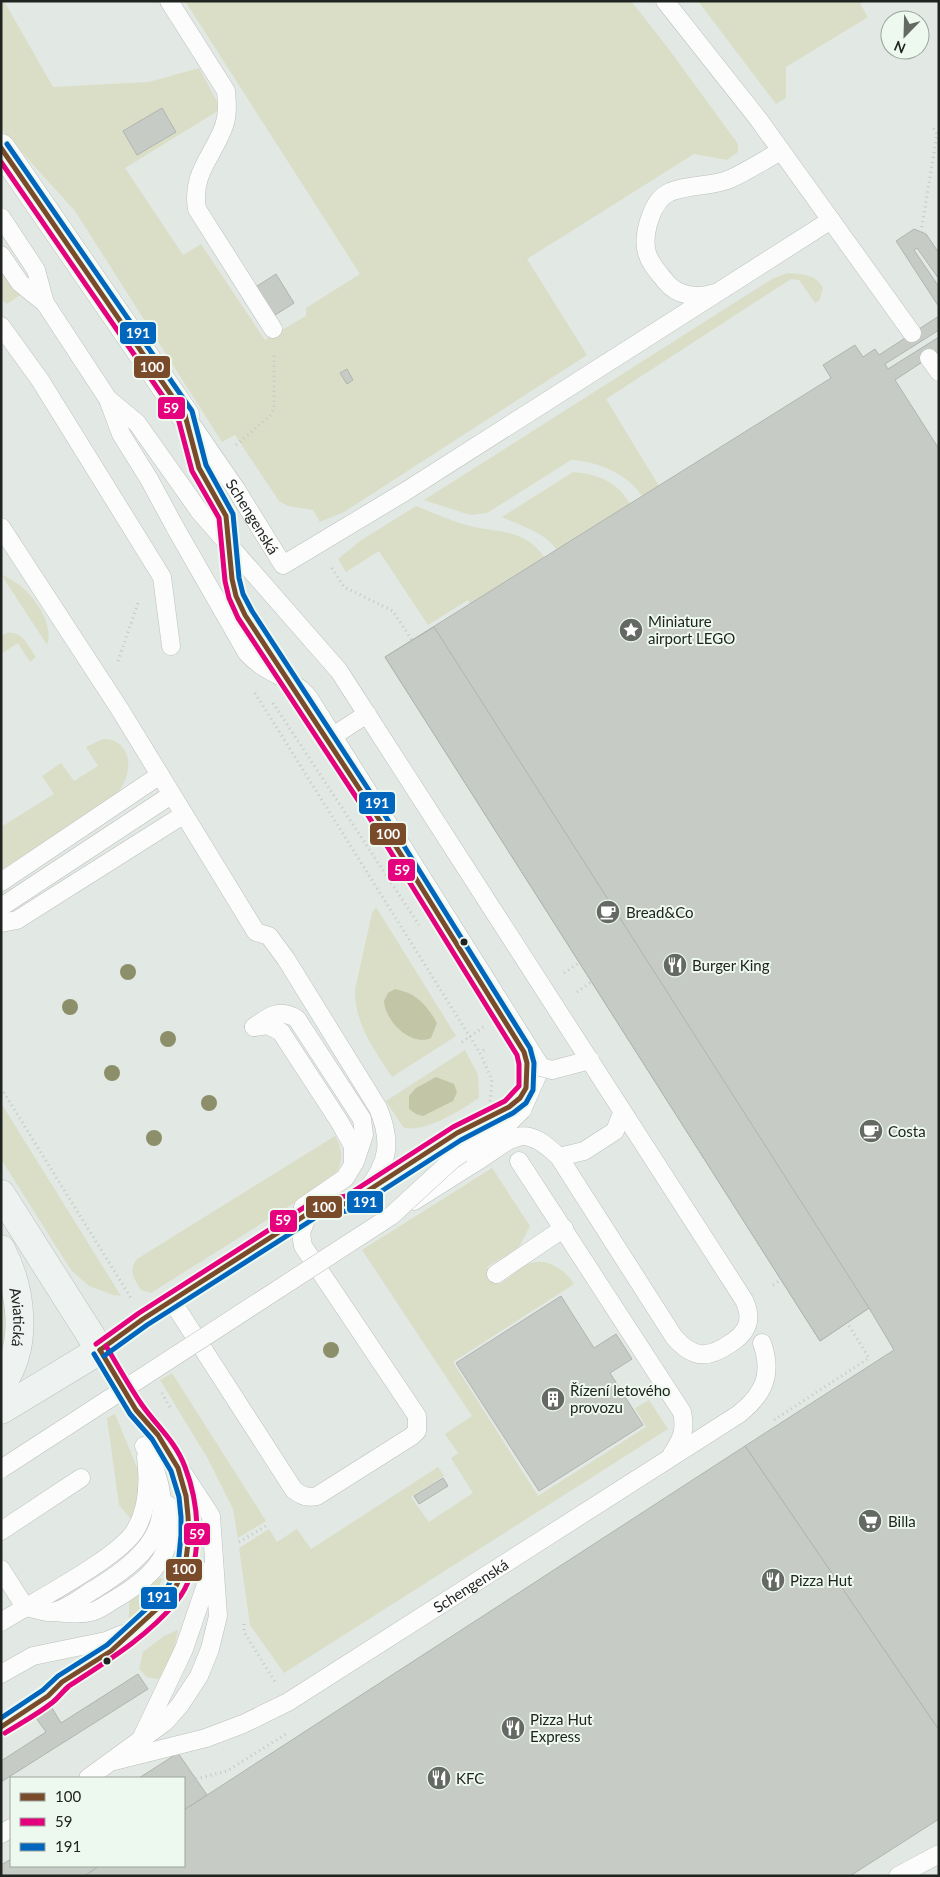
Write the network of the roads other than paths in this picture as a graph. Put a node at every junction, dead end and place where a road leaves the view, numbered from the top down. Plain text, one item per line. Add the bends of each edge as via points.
1 (169, 1) edge
2 (665, 1) edge
3 (1, 148) edge
4 (781, 151) junction
5 (1, 217) edge
6 (831, 220) junction
7 (1, 255) edge
8 (721, 291) junction
9 (45, 303) junction
10 (1, 326) edge
11 (273, 329) road end
12 (924, 350) edge
13 (108, 398) junction
14 (184, 415) junction
15 (226, 516) dead end
16 (1, 527) edge
17 (171, 646) dead end
18 (367, 714) junction
19 (333, 736) junction
20 (160, 775) junction
21 (171, 795) junction
22 (183, 815) junction
23 (1, 882) edge
24 (1, 907) edge
25 (1, 923) edge
26 (254, 1026) dead end
27 (590, 1060) junction
28 (541, 1067) junction
29 (622, 1113) junction
30 (457, 1133) dead end
31 (559, 1157) junction
32 (519, 1161) dead end
33 (366, 1191) junction
34 (1, 1194) edge
35 (308, 1214) junction
36 (391, 1216) junction
37 (564, 1228) junction
38 (275, 1235) junction
39 (1, 1249) edge
40 (496, 1274) dead end
41 (172, 1301) junction
42 (762, 1343) dead end
43 (100, 1350) junction
44 (1, 1385) edge
45 (1, 1410) edge
46 (144, 1446) junction
47 (669, 1459) junction
48 (178, 1468) junction
49 (1, 1469) edge
50 (80, 1478) dead end
51 (1, 1531) edge
52 (214, 1558) junction
53 (1, 1568) edge
54 (26, 1607) junction
55 (1, 1622) edge
56 (130, 1632) junction
57 (1, 1674) edge
58 (1, 1727) edge
59 (138, 1744) junction
60 (114, 1761) junction
61 (90, 1777) edge
62 (939, 1854) edge
63 (898, 1876) edge

1 - 11 lane via 226,91 228,108 224,126 197,178 194,194 197,209
2 - 4 lane
3 - 14 street, Schengenská
4 - 6 lane
4 - 8 lane via 729,180 684,187 668,193 659,201 650,220 646,235 647,253 668,284 695,296
5 - 9 lane via 36,270
6 - 8 lane
6 - 12 lane
7 - 9 lane via 20,283
8 - 14 lane, Schengenská via 406,491 282,565 236,489
9 - 13 lane
10 - 17 lane via 40,380 162,577
13 - 18 lane, bridge via 137,423 200,512 339,671
13 - 19 lane, bridge via 121,434 246,653 261,667 304,691
14 - 15 lane via 199,468
16 - 20 lane
18 - 19 lane, bridge
18 - 27 lane, bridge
19 - 28 lane, bridge
20 - 21 lane
20 - 23 lane
21 - 22 lane
21 - 24 lane
22 - 25 lane via 17,920
22 - 33 lane via 256,932 269,936 286,959 378,1108 388,1144 382,1166
26 - 38 lane via 282,1012 297,1019 362,1119 364,1135 353,1165 340,1183 303,1207
27 - 28 lane, bridge via 552,1070
27 - 29 lane, bridge
28 - 36 lane, bridge via 522,1110 510,1122 452,1160
29 - 31 lane, bridge via 615,1131 584,1151
29 - 31 lane, bridge via 744,1300 750,1321 742,1336 710,1355 682,1346
30 - 33 lane
31 - 36 lane, bridge via 532,1136 513,1139
32 - 37 lane
33 - 35 lane via 349,1203 322,1207
34 - 43 main road
35 - 38 lane
35 - 41 lane via 301,1233 303,1246 417,1416 417,1431 412,1436 317,1496 300,1495 261,1441
36 - 49 lane, bridge
37 - 40 lane
37 - 47 lane via 682,1412 683,1438
38 - 41 lane
39 - 44 main road, Aviatická via 18,1290 19,1327 13,1360
41 - 43 lane
42 - 47 lane, Schengenská via 768,1366 766,1380 750,1405
43 - 45 main road
46 - 48 lane via 136,1410 158,1435
46 - 54 lane via 145,1505 131,1536 108,1556
46 - 54 lane via 159,1478 161,1511 159,1524 148,1547 119,1574 62,1608 49,1612
47 - 60 lane, Schengenská via 288,1702 206,1738
48 - 52 lane via 212,1516
48 - 56 lane via 188,1516 185,1568 179,1583 162,1606
50 - 51 lane
52 - 59 lane via 184,1649
52 - 59 lane via 218,1616 199,1676 166,1722
53 - 54 lane
54 - 55 lane
56 - 57 lane via 106,1641 33,1656
56 - 58 lane via 111,1651
59 - 60 lane
60 - 61 lane
62 - 63 lane

